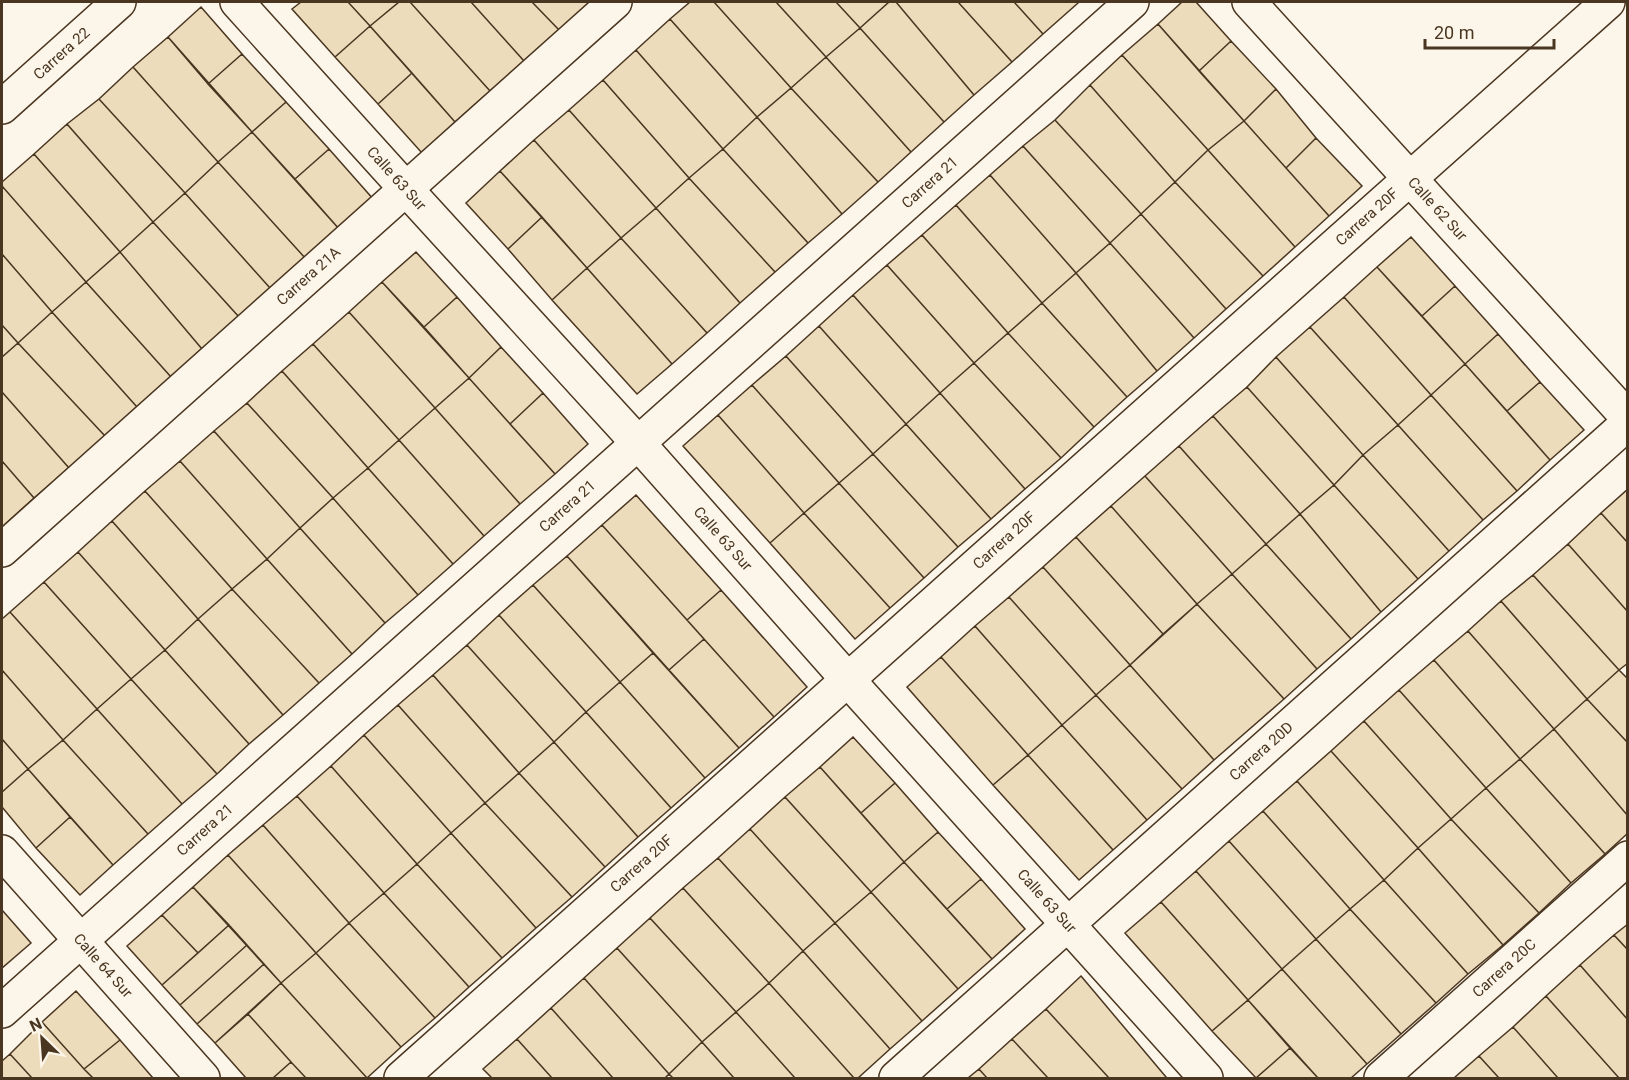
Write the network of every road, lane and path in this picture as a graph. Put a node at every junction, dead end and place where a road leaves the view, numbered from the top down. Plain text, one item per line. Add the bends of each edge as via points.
1 (119, 2) edge
2 (237, 2) edge
3 (615, 2) edge
4 (1132, 2) edge
5 (1249, 2) edge
6 (1608, 2) edge
7 (2, 107) edge
8 (1409, 179) junction
9 (406, 189) junction
10 (1628, 421) edge
11 (638, 443) junction
12 (2, 550) edge
13 (848, 680) junction
14 (2, 852) edge
15 (1628, 858) edge
16 (1068, 925) junction
17 (81, 940) junction
18 (2, 1011) edge
19 (203, 1078) edge
20 (401, 1078) edge
21 (896, 1078) edge
22 (1206, 1078) edge
23 (1381, 1078) edge

1 - 7 street, Carrera 22
2 - 9 street, Calle 63 Sur
3 - 9 street, Carrera 21A
4 - 11 street, Carrera 21
5 - 8 street, Calle 62 Sur
6 - 8 street, Carrera 20F
8 - 10 street, Calle 62 Sur
8 - 13 street, Carrera 20F
9 - 11 street, Calle 63 Sur
9 - 12 street, Carrera 21A
10 - 16 street, Carrera 20D
11 - 13 street, Calle 63 Sur
11 - 17 street, Carrera 21
13 - 16 street, Calle 63 Sur
13 - 20 street, Carrera 20F
14 - 17 street, Calle 64 Sur
15 - 23 street, Carrera 20C
16 - 21 street, Carrera 20D
16 - 22 street, Calle 63 Sur
17 - 18 street, Carrera 21
17 - 19 street, Calle 64 Sur

